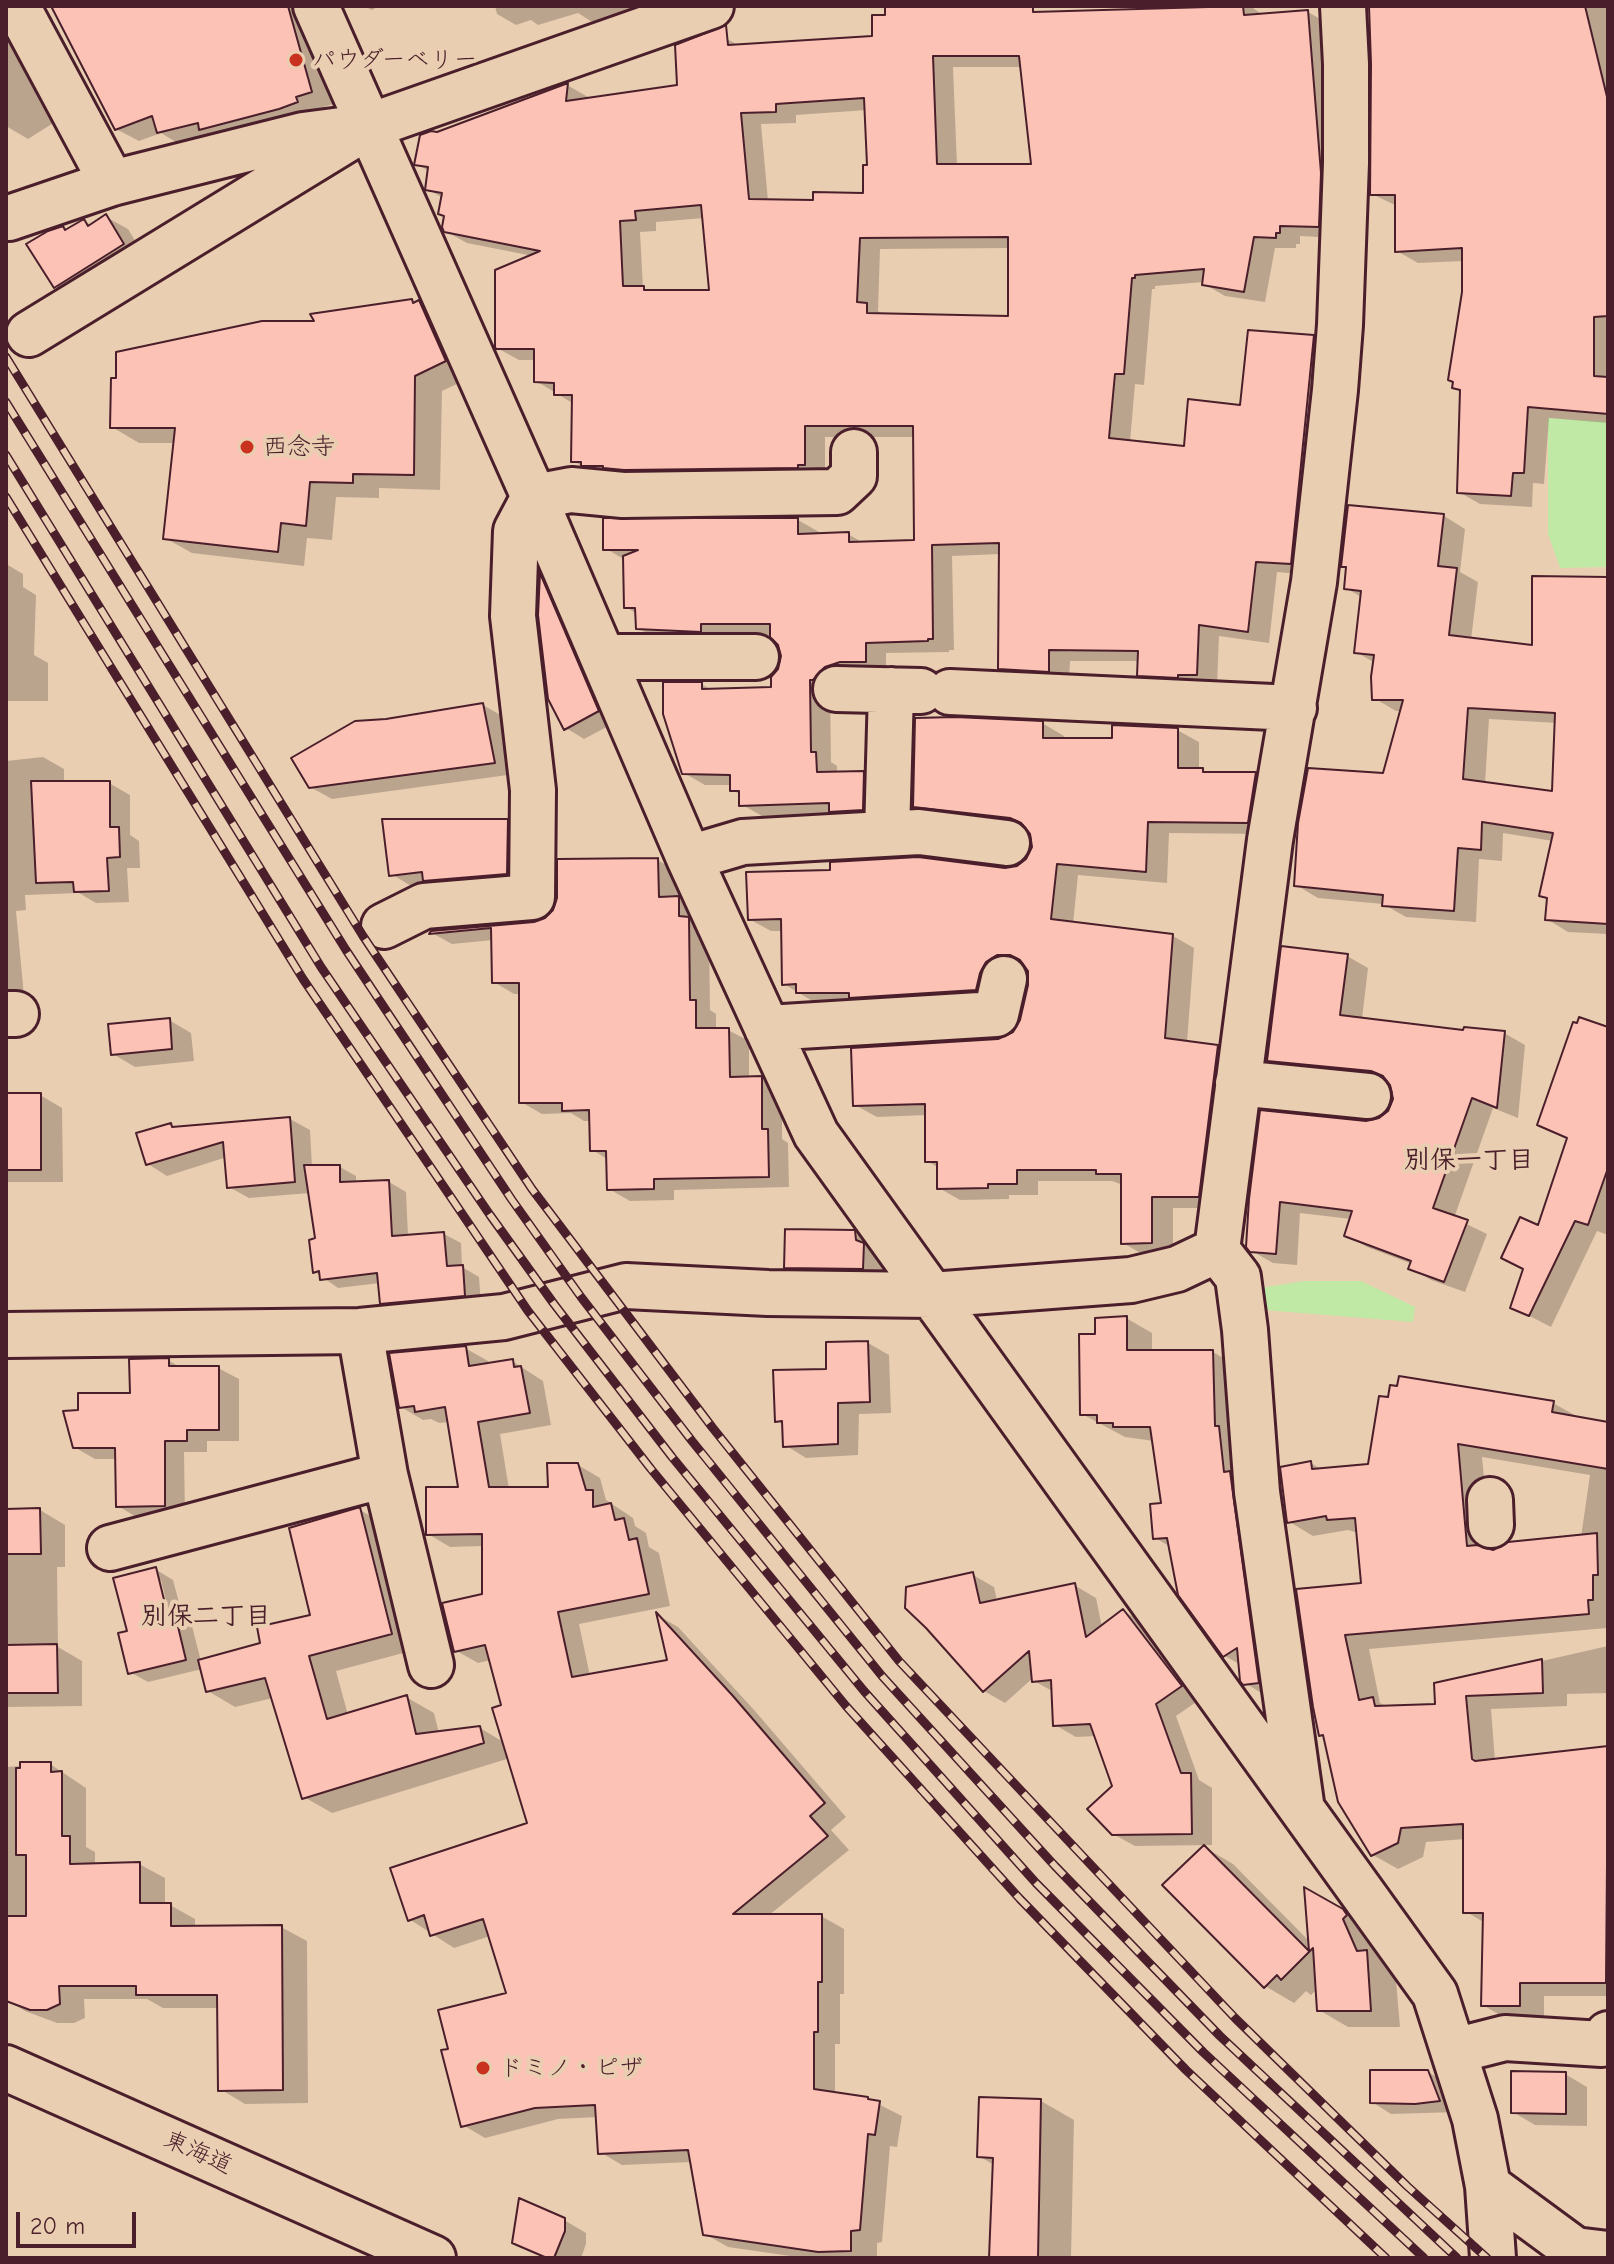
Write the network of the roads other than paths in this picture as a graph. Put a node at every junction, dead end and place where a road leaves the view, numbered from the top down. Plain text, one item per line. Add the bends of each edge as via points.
1 (17, 6) edge
2 (316, 6) edge
3 (711, 6) edge
4 (1343, 6) edge
5 (367, 127) junction
6 (112, 183) junction
7 (9, 218) dead end
8 (29, 334) dead end
9 (854, 452) dead end
10 (534, 497) junction
11 (603, 657) junction
12 (756, 657) dead end
13 (836, 689) dead end
14 (924, 691) junction
15 (1294, 708) junction
16 (887, 834) junction
17 (1007, 843) dead end
18 (689, 858) junction
19 (384, 926) dead end
20 (1004, 979) dead end
21 (767, 1028) junction
22 (1238, 1083) junction
23 (1368, 1096) dead end
24 (1217, 1250) junction
25 (931, 1295) junction
26 (360, 1331) junction
27 (6, 1335) edge
28 (385, 1475) junction
29 (110, 1548) dead end
30 (431, 1665) dead end
31 (1302, 1809) junction
32 (1608, 2034) edge
33 (1454, 2051) junction
34 (6, 2068) edge
35 (1488, 2186) junction
36 (1608, 2254) edge
37 (433, 2258) edge
38 (1493, 2258) edge

1 - 6 main road
2 - 5 main road
3 - 5 main road
4 - 15 main road via 1347,103 1340,325 1316,567
5 - 6 main road via 303,135
5 - 8 main road
5 - 10 main road
6 - 7 main road
9 - 10 main road via 854,476 837,492 623,495 571,490
10 - 11 main road
10 - 19 main road via 516,531 513,616 533,790 532,897 424,906
11 - 12 main road
11 - 18 main road
13 - 14 main road
14 - 15 main road
14 - 16 main road
15 - 22 main road via 1270,840
16 - 17 main road via 919,832
16 - 18 main road via 743,842
18 - 21 main road
20 - 21 main road via 996,1014
21 - 25 main road via 816,1134
22 - 23 main road
22 - 24 main road
24 - 25 main road via 1177,1269 1131,1280
24 - 31 main road via 1238,1277 1257,1492
25 - 26 main road via 626,1286 504,1317
25 - 31 main road
26 - 27 main road
26 - 28 main road
28 - 29 main road
28 - 30 main road
31 - 33 main road via 1435,1994
32 - 33 main road via 1602,2044 1505,2038
33 - 35 main road
34 - 37 main road, 東海道
35 - 36 main road via 1575,2250
35 - 38 main road

